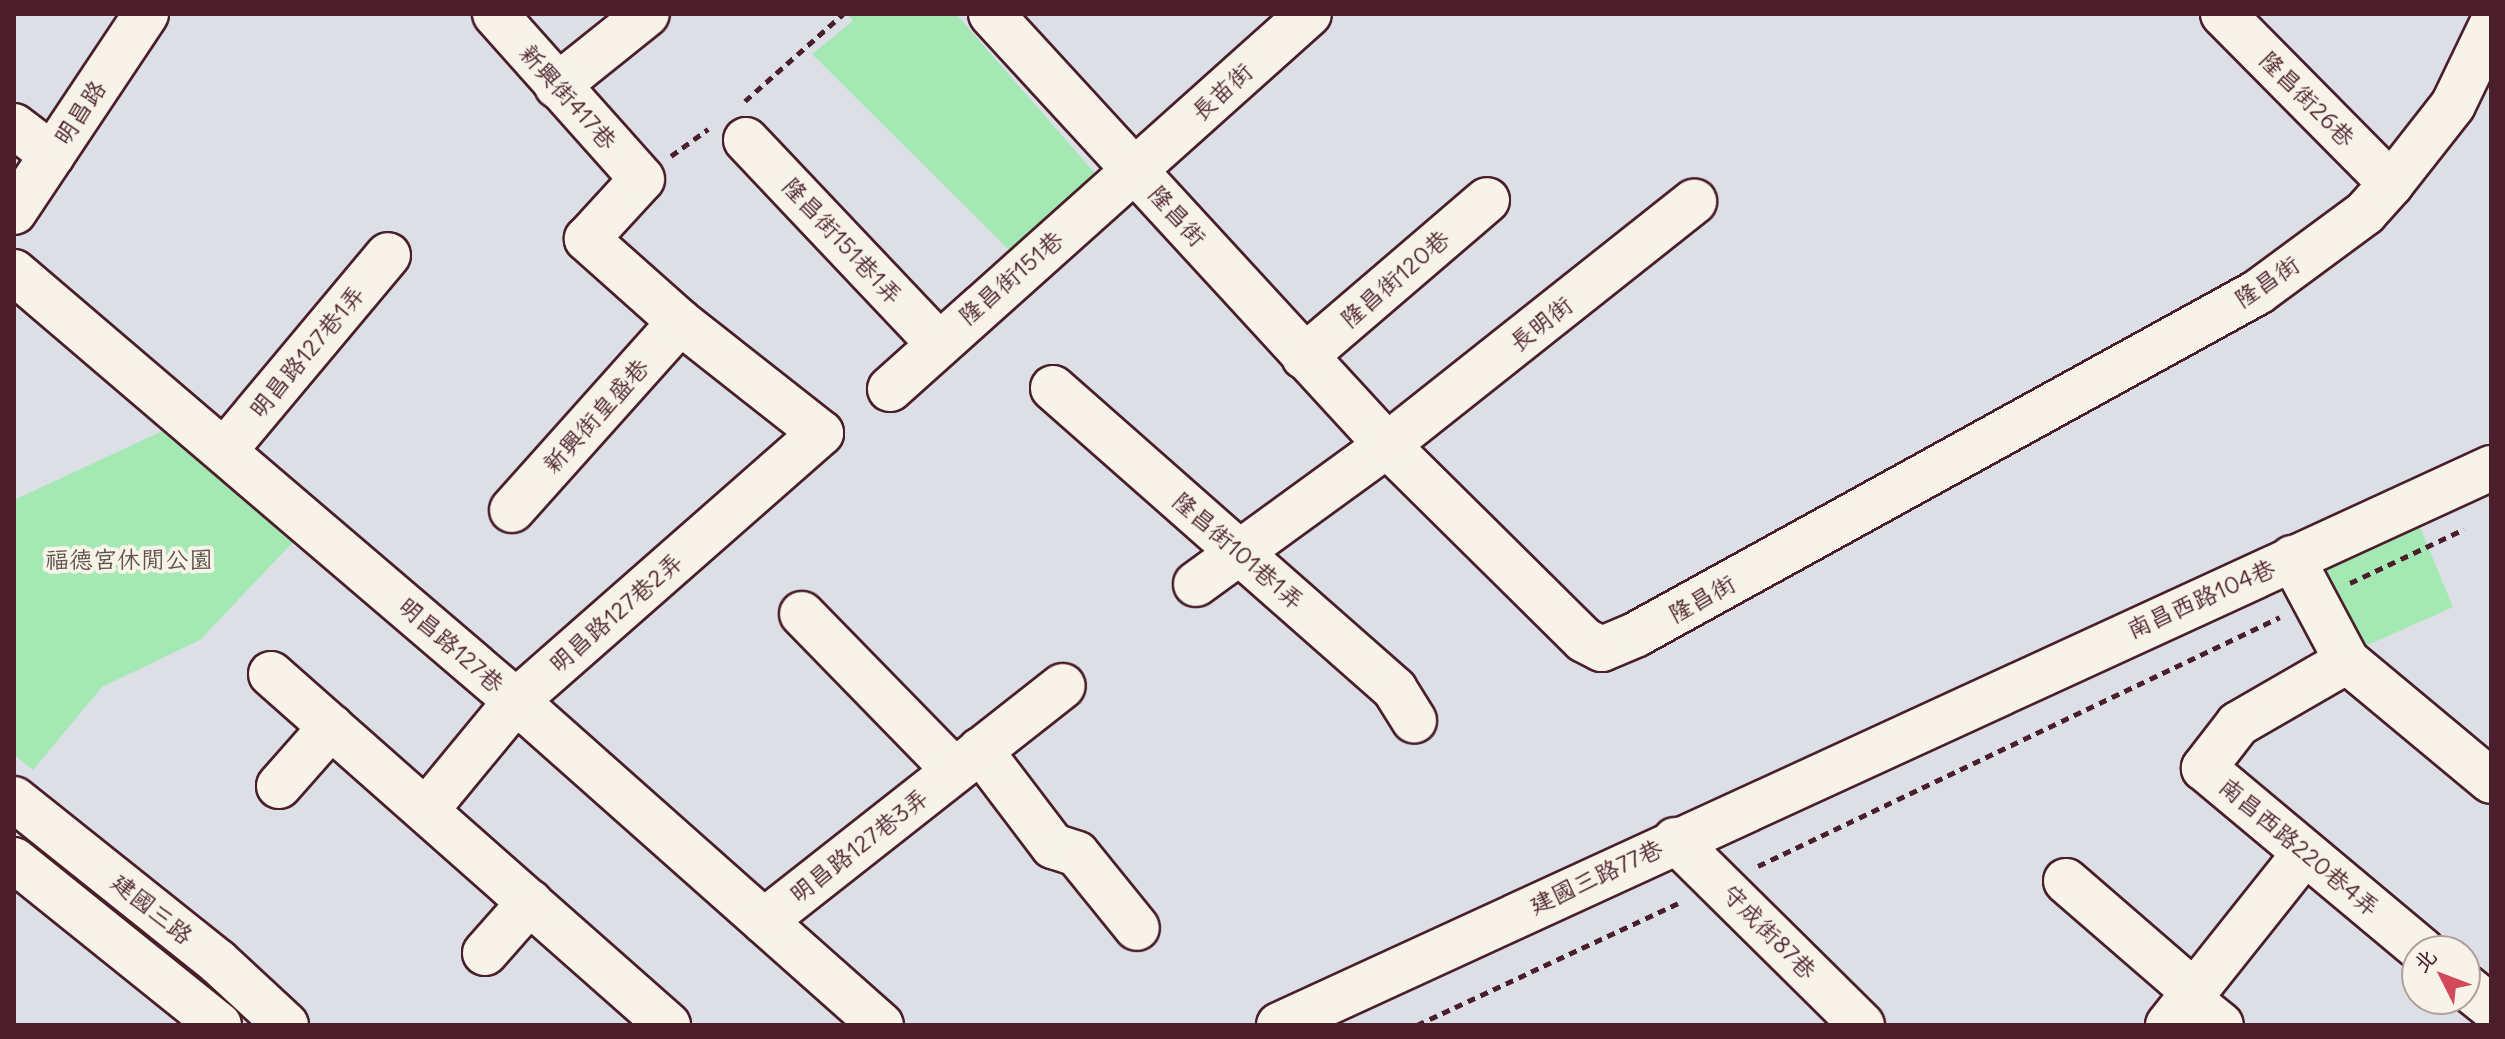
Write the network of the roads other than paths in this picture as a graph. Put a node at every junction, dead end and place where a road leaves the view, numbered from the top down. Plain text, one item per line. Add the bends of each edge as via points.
1 (146, 14) edge
2 (495, 14) edge
3 (647, 14) edge
4 (991, 14) edge
5 (1309, 14) edge
6 (2223, 14) edge
7 (2491, 26) edge
8 (557, 86) junction
9 (14, 126) edge
10 (746, 140) dead end
11 (52, 155) junction
12 (1135, 169) junction
13 (2391, 184) junction
14 (1487, 200) dead end
15 (1694, 202) dead end
16 (14, 212) edge
17 (388, 255) dead end
18 (14, 272) edge
19 (680, 322) junction
20 (937, 342) junction
21 (1304, 357) junction
22 (1053, 388) dead end
23 (890, 389) dead end
24 (1387, 445) junction
25 (225, 450) junction
26 (2491, 468) edge
27 (512, 510) dead end
28 (1240, 553) junction
29 (2292, 558) junction
30 (1196, 584) dead end
31 (802, 614) dead end
32 (2347, 661) junction
33 (271, 674) dead end
34 (1063, 686) dead end
35 (516, 701) junction
36 (1414, 721) dead end
37 (331, 727) junction
38 (1912, 730) joint
39 (967, 760) junction
40 (2491, 781) edge
41 (279, 786) dead end
42 (14, 799) edge
43 (427, 809) junction
44 (1675, 840) junction
45 (2305, 853) junction
46 (14, 860) edge
47 (2066, 881) dead end
48 (530, 902) junction
49 (764, 921) junction
50 (1137, 928) dead end
51 (2404, 935) edge
52 (485, 953) dead end
53 (2193, 1010) edge
54 (219, 1025) edge
55 (286, 1025) edge
56 (668, 1025) edge
57 (881, 1025) edge
58 (1279, 1025) edge
59 (1862, 1025) edge

1 - 11 street, 明昌路
2 - 8 street, 新興街417巷
3 - 8 street
4 - 12 street, 隆昌街
5 - 12 street, 長苗街
6 - 13 street, 隆昌街26巷
7 - 13 street, 隆昌街 via 2453,105
8 - 19 street, 新興街417巷 via 642,179 587,239
9 - 11 street
10 - 20 street, 隆昌街151巷1弄
11 - 16 street, 明昌路
12 - 20 street, 隆昌街151巷
12 - 21 street, 隆昌街
13 - 24 street, 隆昌街 via 2365,213 2258,292 1602,649 1584,640
14 - 21 street, 隆昌街120巷
15 - 24 street, 長明街
17 - 25 street, 明昌路127巷1弄
18 - 25 street, 明昌路127巷
19 - 27 street, 新興街皇盛巷
19 - 35 street, 明昌路127巷2弄 via 821,433
20 - 23 street, 隆昌街151巷
21 - 24 street, 隆昌街
22 - 28 street, 隆昌街101巷1弄
24 - 28 street, 長明街
25 - 35 street, 明昌路127巷
26 - 29 street, 南昌西路104巷
28 - 30 street, 長明街
28 - 36 street, 隆昌街101巷1弄 via 1395,690
29 - 32 street
29 - 38 street, 南昌西路104巷
31 - 39 street
32 - 40 street
32 - 45 street, 南昌西路220巷4弄 via 2238,724 2204,768
33 - 37 street
34 - 39 street, 明昌路127巷3弄
35 - 43 street, 明昌路127巷2弄
35 - 49 street, 明昌路127巷
37 - 41 street
37 - 43 street
38 - 44 street, 建國三路77巷
39 - 49 street, 明昌路127巷3弄
39 - 50 street via 1053,846 1077,854
42 - 55 street, 建國三路 via 217,961
43 - 48 street
44 - 58 street, 建國三路77巷
44 - 59 street, 守成街87巷
45 - 51 street, 南昌西路220巷4弄
45 - 53 street
46 - 54 street, 建國三路
47 - 53 street
48 - 52 street
48 - 56 street
49 - 57 street, 明昌路127巷

